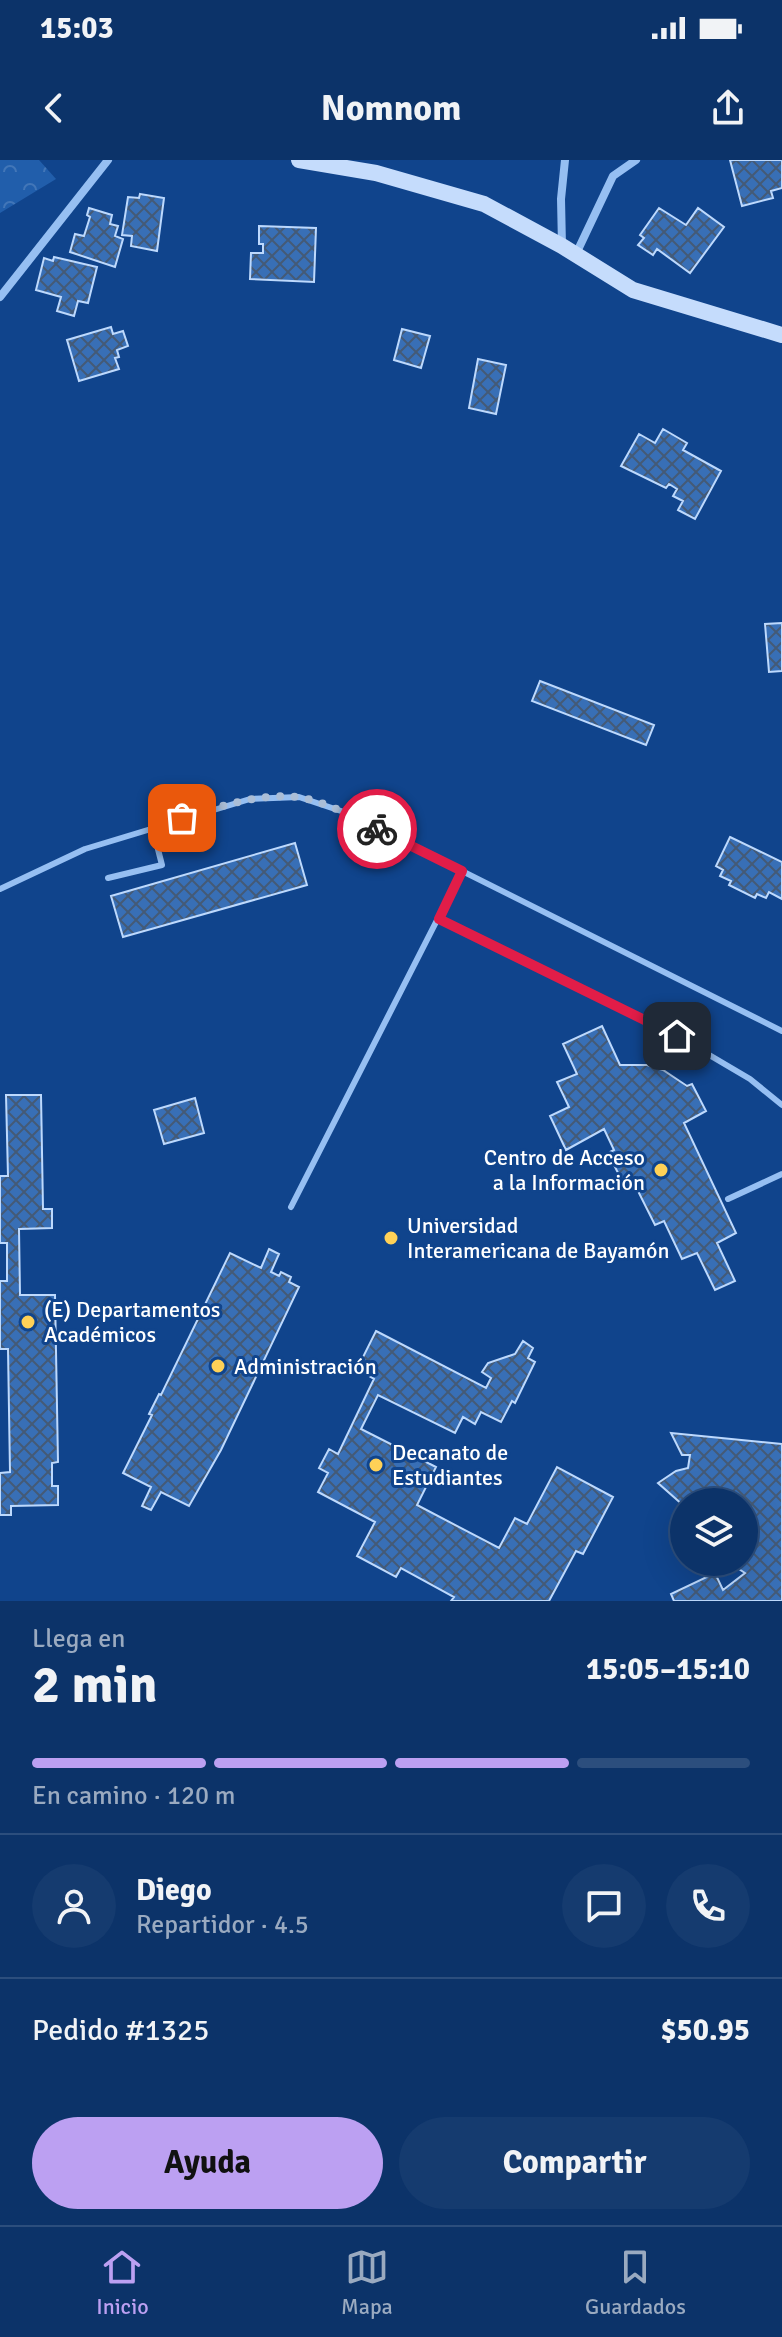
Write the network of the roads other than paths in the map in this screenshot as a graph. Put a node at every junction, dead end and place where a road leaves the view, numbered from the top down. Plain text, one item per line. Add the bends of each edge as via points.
1 (108, 160) edge
2 (299, 160) edge
3 (565, 160) edge
4 (636, 160) edge
5 (375, 166) edge
6 (569, 251) junction
7 (0, 297) edge
8 (782, 335) edge
9 (152, 826) junction
10 (462, 871) junction
11 (108, 878) dead end
12 (0, 889) edge
13 (439, 919) junction
14 (782, 1031) edge
15 (782, 1105) edge
16 (782, 1174) edge
17 (728, 1199) dead end
18 (291, 1207) dead end

1 - 7 street
2 - 5 street
3 - 6 street via 561,199
4 - 6 street via 613,176
5 - 6 street via 484,204
6 - 8 street via 633,290
9 - 10 lane via 250,799 299,797 344,812
9 - 11 lane via 162,865
9 - 12 lane via 85,849
10 - 13 lane
10 - 14 lane
13 - 15 lane via 677,1036 750,1079
13 - 18 lane
16 - 17 lane

